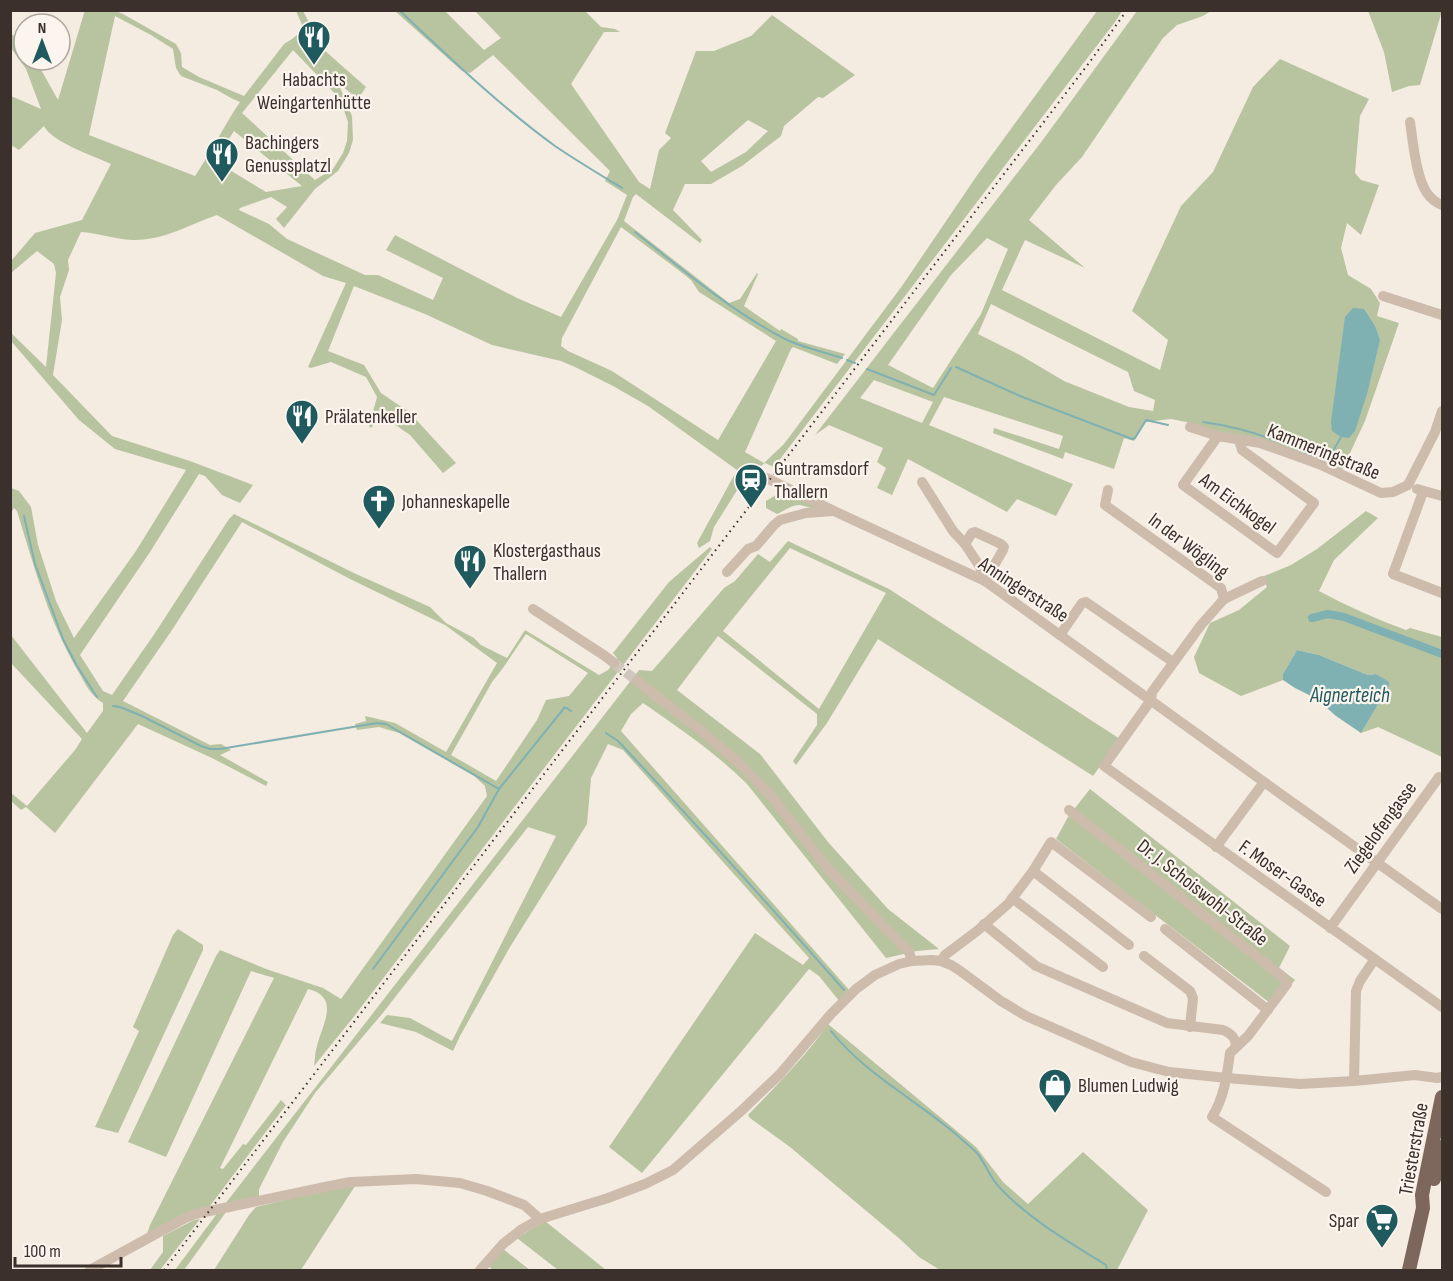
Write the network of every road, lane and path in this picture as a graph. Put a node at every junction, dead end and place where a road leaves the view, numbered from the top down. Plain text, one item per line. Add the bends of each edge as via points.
1 (1410, 122) dead end
2 (1443, 205) edge
3 (1383, 296) dead end
4 (1443, 315) edge
5 (1443, 411) edge
6 (1190, 427) dead end
7 (1218, 436) junction
8 (1239, 440) junction
9 (757, 473) dead end
10 (922, 482) dead end
11 (1408, 485) junction
12 (1108, 490) dead end
13 (1423, 492) junction
14 (1443, 496) edge
15 (834, 511) junction
16 (965, 544) junction
17 (727, 572) dead end
18 (985, 581) junction
19 (1262, 581) dead end
20 (1443, 593) edge
21 (1224, 599) junction
22 (533, 609) dead end
23 (1060, 635) junction
24 (1173, 662) junction
25 (614, 663) tunnel mouth
26 (637, 681) tunnel mouth
27 (1151, 700) junction
28 (1439, 777) dead end
29 (1264, 782) junction
30 (1069, 810) dead end
31 (1216, 847) junction
32 (1377, 862) junction
33 (1033, 871) junction
34 (1012, 898) junction
35 (1443, 909) edge
36 (1151, 917) dead end
37 (984, 924) junction
38 (1330, 928) junction
39 (1166, 929) dead end
40 (1129, 945) dead end
41 (1144, 956) dead end
42 (1374, 960) junction
43 (912, 961) junction
44 (941, 961) junction
45 (1103, 967) dead end
46 (1443, 1007) edge
47 (1268, 1010) junction
48 (1190, 1027) junction
49 (1236, 1047) junction
50 (1443, 1072) edge
51 (1415, 1076) junction
52 (1443, 1077) edge
53 (1227, 1078) junction
54 (1354, 1081) junction
55 (1443, 1097) edge
56 (1443, 1147) edge
57 (1326, 1192) dead end
58 (1423, 1208) junction
59 (540, 1219) junction
60 (90, 1270) edge
61 (480, 1270) edge
62 (1409, 1270) edge

1 - 2 street via 1417,167 1427,193
3 - 4 street
5 - 11 street
6 - 7 street, Kammeringstraße
7 - 8 street, Kammeringstraße
7 - 8 street, Am Eichkogel via 1184,485 1277,553 1314,502 1242,450
8 - 11 street, Kammeringstraße via 1318,464 1381,494
9 - 15 street, Anningerstraße
10 - 16 street
11 - 13 street
12 - 21 street, In der Wögling via 1105,505 1221,588
13 - 14 street
13 - 20 street via 1393,574
15 - 17 street, Anningerstraße via 780,520
15 - 18 street, Anningerstraße
16 - 18 street
16 - 18 street via 975,532 1004,547
18 - 23 street, Anningerstraße
19 - 21 street
21 - 24 street, In der Wögling
22 - 25 street
23 - 24 street via 1086,602
23 - 27 street, Anningerstraße
24 - 27 street, In der Wögling via 1152,692
26 - 43 street via 741,765 772,797 828,869 909,952
27 - 29 street, Anningerstraße
27 - 31 street, F. Moser-Gasse via 1104,766
28 - 32 street, Ziegelofengasse
29 - 31 street
29 - 32 street, Anningerstraße
30 - 47 street, Dr. J. Schoiswohl-Straße via 1283,977 1287,984
31 - 38 street, F. Moser-Gasse
32 - 35 street, Anningerstraße
32 - 38 street, Ziegelofengasse
33 - 34 street
33 - 36 street via 1051,842
33 - 40 street
34 - 37 street
34 - 45 street
37 - 44 street
37 - 48 street via 1036,966 1167,1023
38 - 42 street, F. Moser-Gasse
39 - 47 street
41 - 48 street via 1190,991
42 - 46 street, F. Moser-Gasse
42 - 54 street via 1356,991
43 - 44 street
43 - 59 street via 875,975 856,989 780,1074 673,1170 608,1198
44 - 53 street via 1026,1016 1131,1062 1169,1072
47 - 49 street, Dr. J. Schoiswohl-Straße
48 - 49 street via 1230,1033
49 - 53 street, Dr. J. Schoiswohl-Straße via 1230,1053
50 - 51 street via 1429,1070
51 - 52 street
51 - 54 street
53 - 54 street via 1300,1084
53 - 57 street, Dr. J. Schoiswohl-Straße via 1212,1117
55 - 58 main road, Triesterstraße via 1422,1195
56 - 58 main road, Triesterstraße
58 - 62 main road, Triesterstraße
59 - 60 street via 524,1205 460,1184 416,1179 351,1182 185,1218
59 - 61 street via 503,1244

